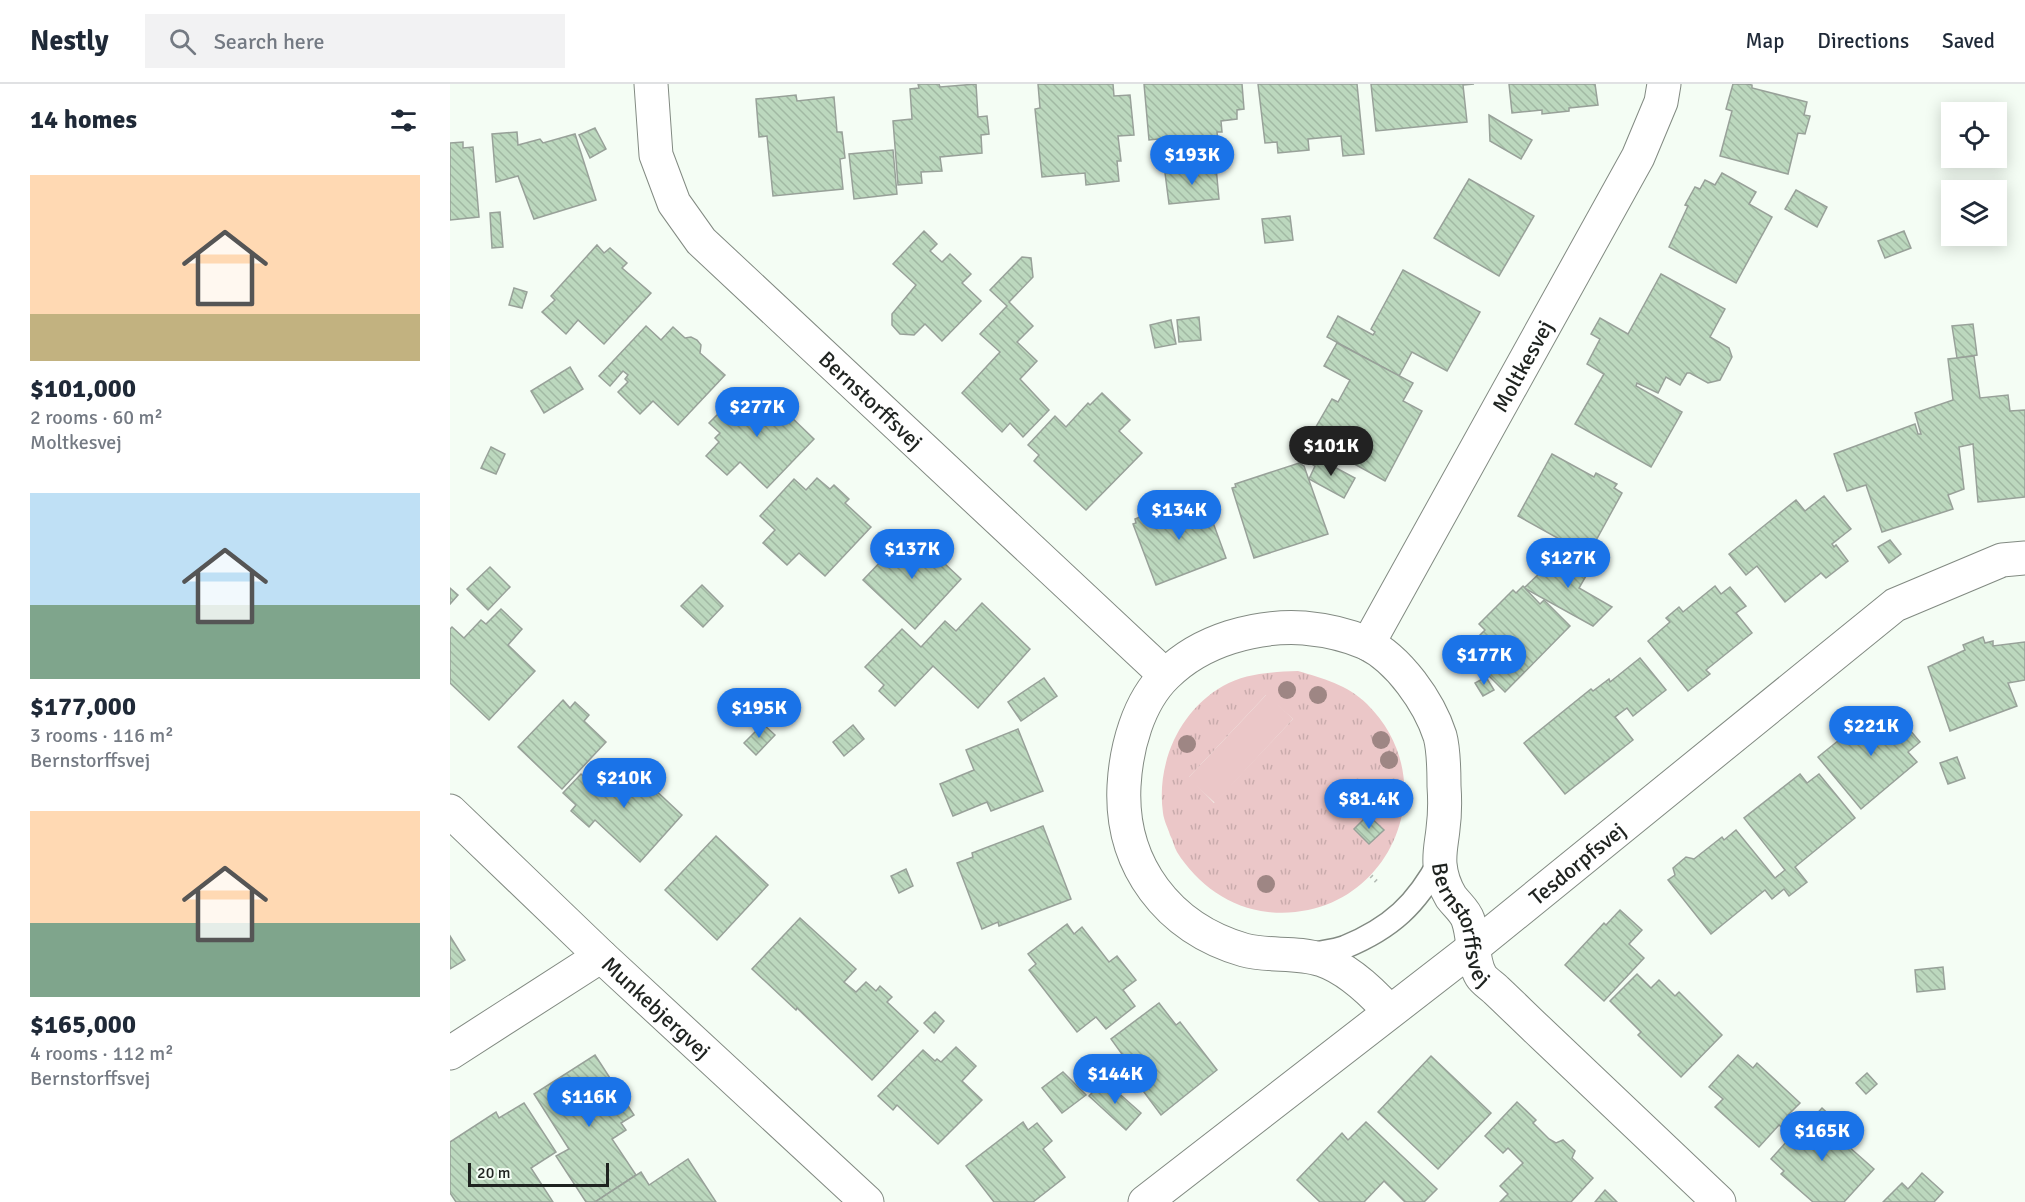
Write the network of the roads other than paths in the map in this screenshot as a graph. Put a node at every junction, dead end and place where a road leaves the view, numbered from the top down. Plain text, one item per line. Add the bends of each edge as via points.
1 (651, 84) edge
2 (1664, 84) edge
3 (2025, 558) edge
4 (1368, 644) junction
5 (1165, 675) junction
6 (450, 811) edge
7 (1440, 860) junction
8 (1474, 947) junction
9 (601, 956) junction
10 (1303, 956) junction
11 (1389, 1011) junction
12 (450, 1053) edge
13 (867, 1202) edge
14 (1144, 1202) edge
15 (1719, 1202) edge

1 - 5 street, Bernstorffsvej via 656,155 674,203 701,241
2 - 4 street, Moltkesvej via 1662,102 1638,157
3 - 8 street, Tesdorpfsvej via 2002,560 1895,605
4 - 5 street, Bernstorffsvej via 1328,630 1272,628 1239,634 1195,652
4 - 7 street, Bernstorffsvej via 1394,664 1424,700 1441,739 1444,825
5 - 10 street, Bernstorffsvej via 1146,701 1125,764 1126,832 1139,865 1152,889 1175,913 1219,941 1248,951
6 - 9 street, Munkebjergvej
7 - 8 street, Bernstorffsvej via 1450,895 1468,917
7 - 10 lane via 1425,887 1405,910 1377,931 1343,948
8 - 11 street, Tesdorpfsvej
8 - 15 street, Bernstorffsvej via 1480,975
9 - 12 street
9 - 13 street, Munkebjergvej
10 - 11 street, Bernstorffsvej via 1342,970 1373,993
11 - 14 street, Tesdorpfsvej

